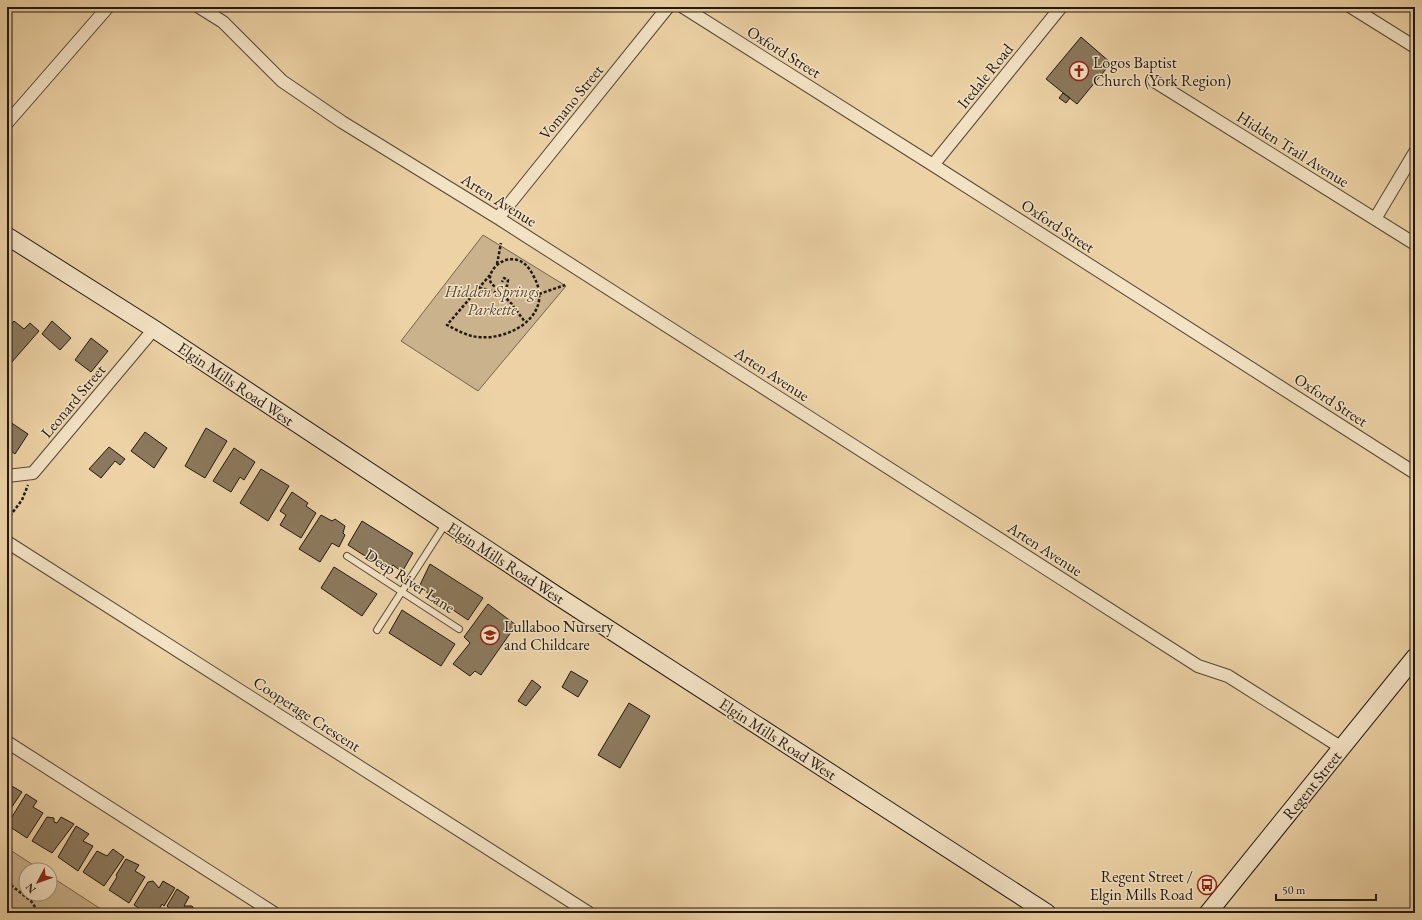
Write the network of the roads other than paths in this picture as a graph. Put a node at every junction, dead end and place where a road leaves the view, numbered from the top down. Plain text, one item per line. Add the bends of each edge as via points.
1 (108, 7) edge
2 (199, 7) edge
3 (668, 7) edge
4 (683, 7) edge
5 (1351, 7) edge
6 (1055, 9) edge
7 (1415, 47) edge
8 (1154, 81) dead end
9 (7, 123) edge
10 (1415, 152) edge
11 (933, 165) junction
12 (498, 218) junction
13 (1375, 219) junction
14 (7, 236) edge
15 (1415, 244) edge
16 (154, 329) junction
17 (1415, 473) edge
18 (7, 476) edge
19 (446, 523) junction
20 (7, 542) edge
21 (347, 556) dead end
22 (402, 591) junction
23 (459, 629) dead end
24 (377, 630) dead end
25 (1415, 657) edge
26 (7, 742) edge
27 (1342, 748) junction
28 (274, 913) edge
29 (589, 913) edge
30 (1047, 913) edge
31 (1208, 913) edge

1 - 9 street
2 - 12 street, Arten Avenue via 223,22 282,81 342,122
3 - 12 street, Vomano Street
4 - 11 street, Oxford Street
5 - 7 street
6 - 11 street, Iredale Road
8 - 13 street, Hidden Trail Avenue
10 - 13 street
11 - 17 street, Oxford Street
12 - 27 street, Arten Avenue via 1198,666 1228,676
13 - 15 street, Hidden Trail Avenue
14 - 16 main road, Elgin Mills Road West
16 - 18 street, Leonard Street via 33,473
16 - 19 main road, Elgin Mills Road West
19 - 22 lane
19 - 30 main road, Elgin Mills Road West
20 - 29 street, Cooperage Crescent
21 - 22 lane, Deep River Lane
22 - 23 lane, Deep River Lane
22 - 24 lane
25 - 27 main road, Regent Street
26 - 28 street
27 - 31 main road, Regent Street

